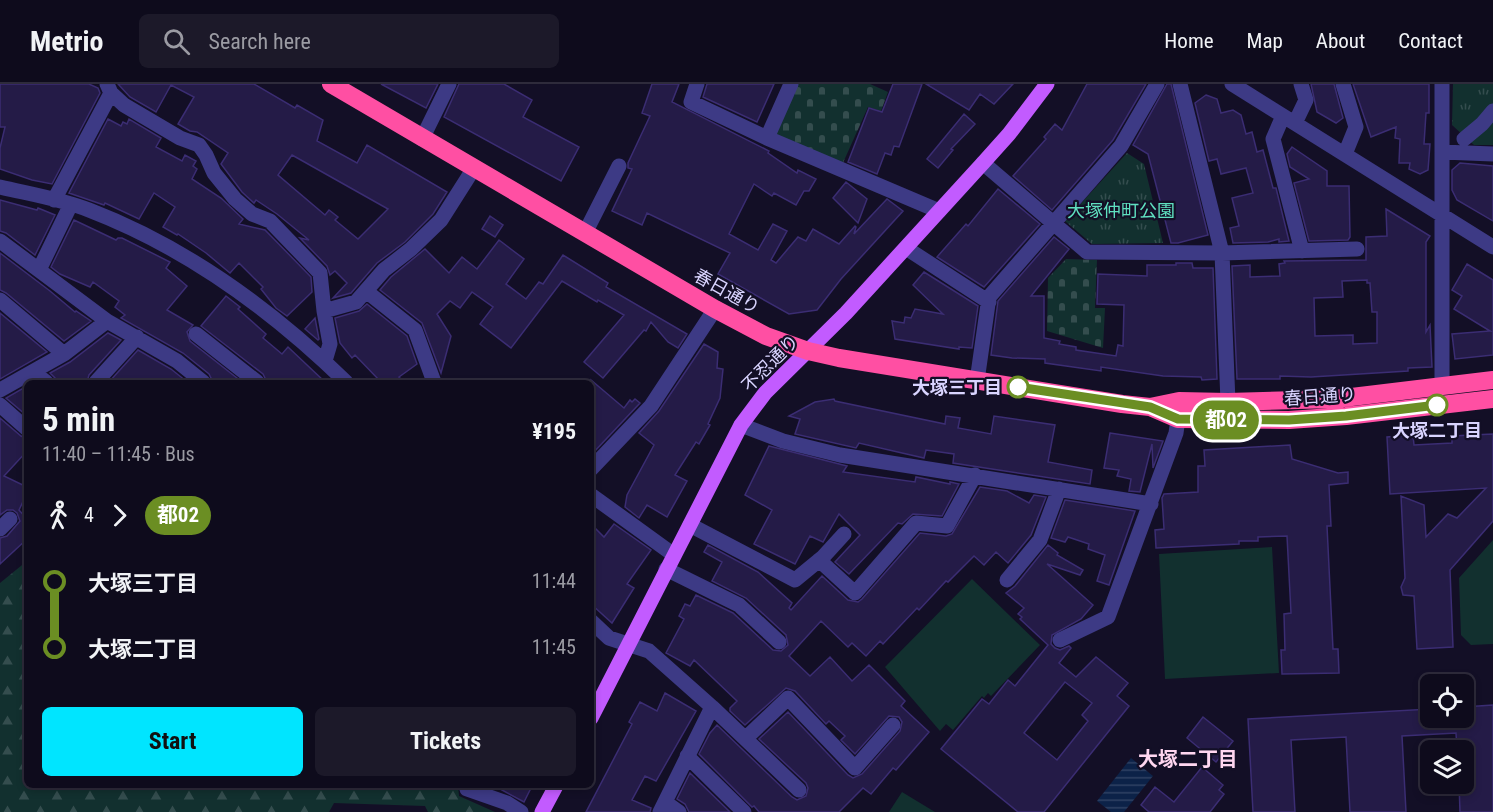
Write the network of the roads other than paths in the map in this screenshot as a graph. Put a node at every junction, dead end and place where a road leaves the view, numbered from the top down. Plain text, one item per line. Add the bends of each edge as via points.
1 (331, 84) edge
2 (449, 84) edge
3 (697, 84) edge
4 (791, 84) edge
5 (1047, 84) edge
6 (1157, 84) edge
7 (1180, 84) edge
8 (1232, 84) edge
9 (1301, 84) edge
10 (1343, 84) edge
11 (1442, 84) edge
12 (109, 88) edge
13 (1493, 111) edge
14 (1289, 120) junction
15 (767, 138) junction
16 (422, 139) junction
17 (1464, 140) dead end
18 (1442, 152) junction
19 (1345, 154) junction
20 (1493, 154) edge
21 (983, 163) junction
22 (618, 166) dead end
23 (474, 168) junction
24 (0, 188) edge
25 (54, 200) junction
26 (70, 204) junction
27 (939, 211) junction
28 (1441, 216) junction
29 (1053, 223) junction
30 (585, 233) junction
31 (0, 241) edge
32 (1493, 247) edge
33 (906, 248) junction
34 (1357, 249) dead end
35 (1302, 251) junction
36 (1222, 253) junction
37 (39, 270) junction
38 (366, 291) junction
39 (0, 300) edge
40 (989, 302) junction
41 (715, 309) junction
42 (324, 311) junction
43 (106, 321) junction
44 (196, 334) dead end
45 (137, 337) junction
46 (808, 351) junction
47 (64, 354) junction
48 (325, 361) junction
49 (33, 372) junction
50 (336, 379) edge
51 (43, 380) edge
52 (98, 380) edge
53 (201, 380) edge
54 (254, 380) edge
55 (433, 380) edge
56 (1493, 380) edge
57 (977, 381) junction
58 (1442, 386) junction
59 (0, 390) edge
60 (1493, 399) edge
61 (1228, 402) junction
62 (0, 405) edge
63 (1150, 407) junction
64 (1178, 419) junction
65 (741, 425) junction
66 (24, 426) edge
67 (594, 466) edge
68 (975, 475) junction
69 (1059, 489) junction
70 (594, 497) edge
71 (1151, 504) junction
72 (690, 525) junction
73 (844, 534) dead end
74 (674, 555) junction
75 (819, 560) junction
76 (666, 569) junction
77 (1007, 580) dead end
78 (594, 624) edge
79 (1060, 640) dead end
80 (779, 642) dead end
81 (628, 646) junction
82 (712, 707) junction
83 (594, 712) edge
84 (893, 724) dead end
85 (746, 738) junction
86 (687, 756) junction
87 (467, 788) edge
88 (555, 788) edge
89 (799, 790) dead end
90 (663, 807) edge
91 (521, 812) edge
92 (543, 812) edge
93 (679, 812) edge
94 (744, 812) edge

1 - 16 highway, 春日通り
2 - 16 street
3 - 15 street via 691,102
4 - 15 street
5 - 21 main road, 不忍通り
6 - 29 street via 1121,146
7 - 36 street
8 - 14 street
9 - 14 street via 1305,107
10 - 19 street via 1356,127
11 - 18 street
12 - 25 street
12 - 42 street via 133,110 199,145 235,200 252,214 270,220 320,273
13 - 17 street
14 - 19 street
14 - 35 street via 1273,140
15 - 27 street
16 - 23 highway, 春日通り
18 - 20 street
18 - 28 street
19 - 28 street
21 - 27 main road, 不忍通り
21 - 29 street
22 - 30 street
23 - 30 highway, 春日通り
23 - 38 street via 441,220
24 - 25 street
25 - 26 street
26 - 37 street
26 - 48 street via 161,242 206,269 250,298
27 - 33 main road, 不忍通り
28 - 32 street
28 - 58 street
29 - 36 street via 1087,252
29 - 40 street via 989,297
30 - 41 highway, 春日通り
31 - 37 street
33 - 40 street
33 - 46 main road, 不忍通り
34 - 35 street
35 - 36 street
36 - 61 street
37 - 43 street
38 - 42 street via 356,302
38 - 55 street via 415,330
39 - 47 street
40 - 57 street
41 - 46 highway, 春日通り via 766,336
41 - 67 street via 651,406
42 - 48 street via 330,344
43 - 45 street
43 - 47 street
44 - 54 street
45 - 52 street
45 - 53 street via 177,360
46 - 57 highway, 春日通り
46 - 65 main road, 不忍通り via 765,393
47 - 49 street
48 - 50 street
49 - 51 street
49 - 59 street
56 - 58 highway, 春日通り
57 - 63 highway, 春日通り
58 - 61 highway, 春日通り via 1335,399
60 - 64 highway, 春日通り via 1312,418
61 - 63 highway, 春日通り via 1179,401
62 - 66 street
63 - 64 highway, 春日通り
64 - 71 street
65 - 68 street via 783,441 840,455
65 - 72 main road, 不忍通り
68 - 69 street
68 - 75 street via 947,526 916,523 855,593
69 - 71 street
69 - 77 street via 1040,540
70 - 74 street
71 - 79 street via 1108,617
72 - 74 main road, 不忍通り
72 - 75 street via 795,580
73 - 75 street
74 - 76 main road, 不忍通り
76 - 80 street via 739,605
76 - 81 main road, 不忍通り
78 - 81 street via 609,638
81 - 82 street via 649,651
81 - 83 main road, 不忍通り
82 - 85 street
82 - 86 street
84 - 85 street via 855,768 788,698
85 - 89 street
86 - 90 street
86 - 94 street
87 - 91 street
88 - 92 main road
90 - 93 street

